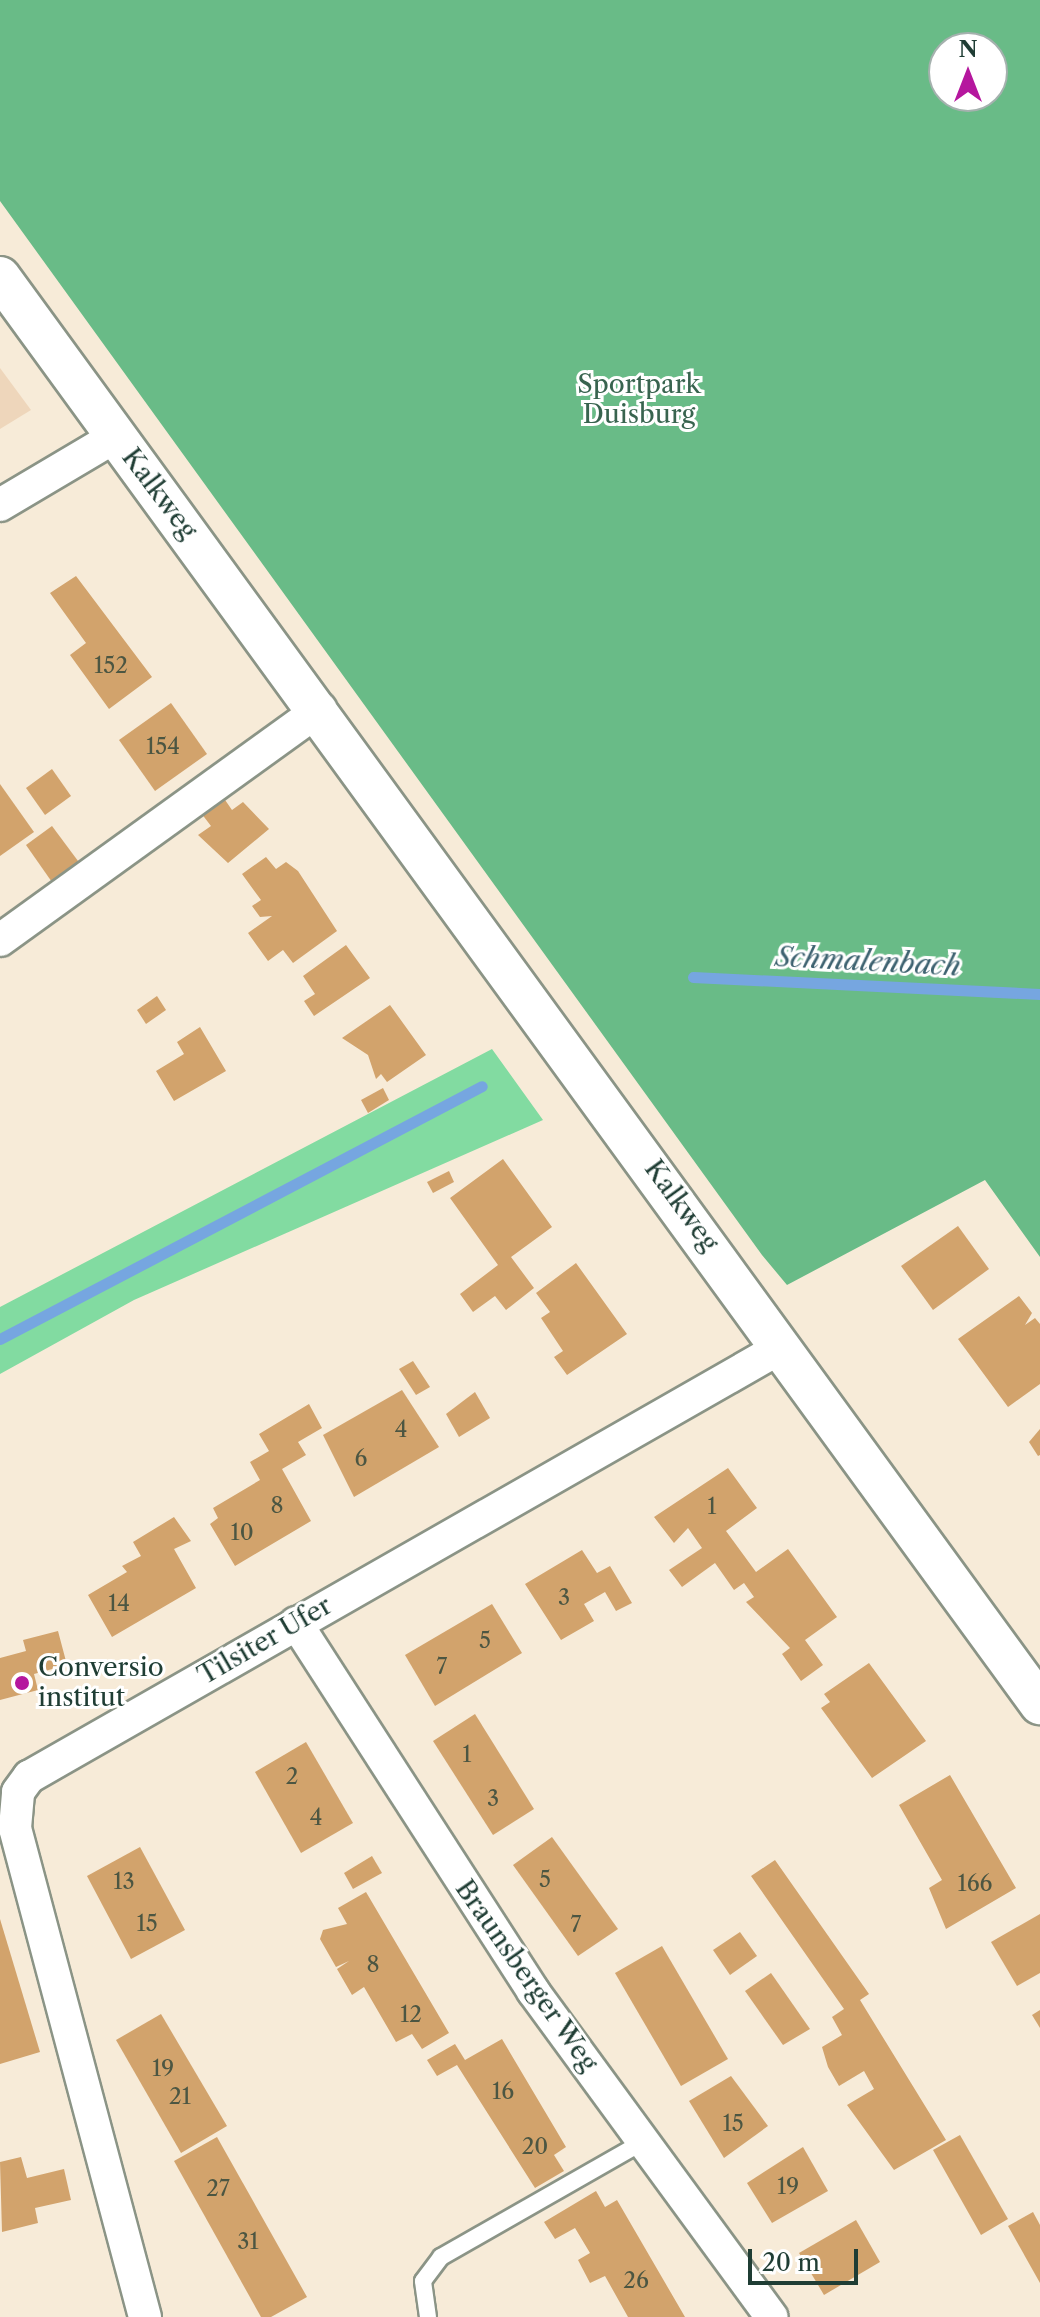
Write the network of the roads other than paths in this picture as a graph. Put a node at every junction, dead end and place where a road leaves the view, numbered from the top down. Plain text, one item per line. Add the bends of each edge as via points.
1 (0, 277) edge
2 (116, 436) junction
3 (0, 505) edge
4 (320, 709) junction
5 (0, 940) edge
6 (780, 1348) junction
7 (296, 1623) junction
8 (1040, 1704) edge
9 (644, 2141) junction
10 (145, 2317) edge
11 (428, 2317) edge
12 (772, 2317) edge

1 - 2 street, Kalkweg
2 - 3 street
2 - 4 street, Kalkweg
4 - 5 street
4 - 6 street, Kalkweg
6 - 7 street, Tilsiter Ufer
6 - 8 street, Kalkweg
7 - 9 street, Braunsberger Weg via 439,1851
7 - 10 street, Tilsiter Ufer via 29,1777 18,1792 15,1828
9 - 11 lane via 441,2257 423,2281
9 - 12 street, Braunsberger Weg

